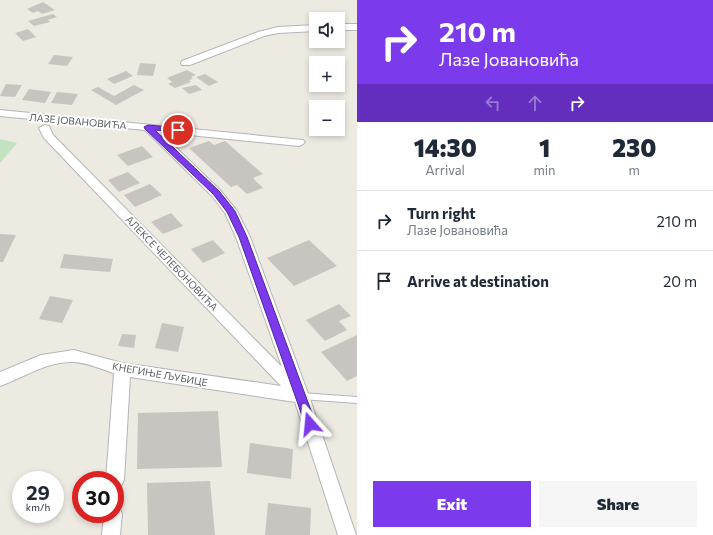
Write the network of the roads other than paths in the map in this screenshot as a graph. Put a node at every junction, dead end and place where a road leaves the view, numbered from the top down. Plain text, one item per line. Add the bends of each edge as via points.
1 (345, 27) edge
2 (357, 27) edge
3 (309, 28) edge
4 (186, 63) dead end
5 (0, 113) edge
6 (148, 127) junction
7 (45, 128) dead end
8 (299, 142) dead end
9 (122, 369) junction
10 (0, 379) edge
11 (301, 396) junction
12 (357, 400) edge
13 (116, 471) edge
14 (112, 523) edge
15 (111, 535) edge
16 (347, 535) edge

1 - 2 street
3 - 4 street via 261,34
5 - 6 street, ЛАЗЕ ЈОВАНОВИЋА
6 - 8 street, ЛАЗЕ ЈОВАНОВИЋА
6 - 11 street, АЛЕКСЕ ЧЕЛЕБОНОВИЋА via 231,211 243,237
7 - 11 street, АЛЕКСЕ ЧЕЛЕБОНОВИЋА via 48,136
9 - 10 street, КНЕГИЊЕ ЉУБИЦЕ via 86,358 59,357
9 - 11 street, КНЕГИЊЕ ЉУБИЦЕ
9 - 13 street
11 - 12 lane
11 - 16 street, АЛЕКСЕ ЧЕЛЕБОНОВИЋА
14 - 15 street

